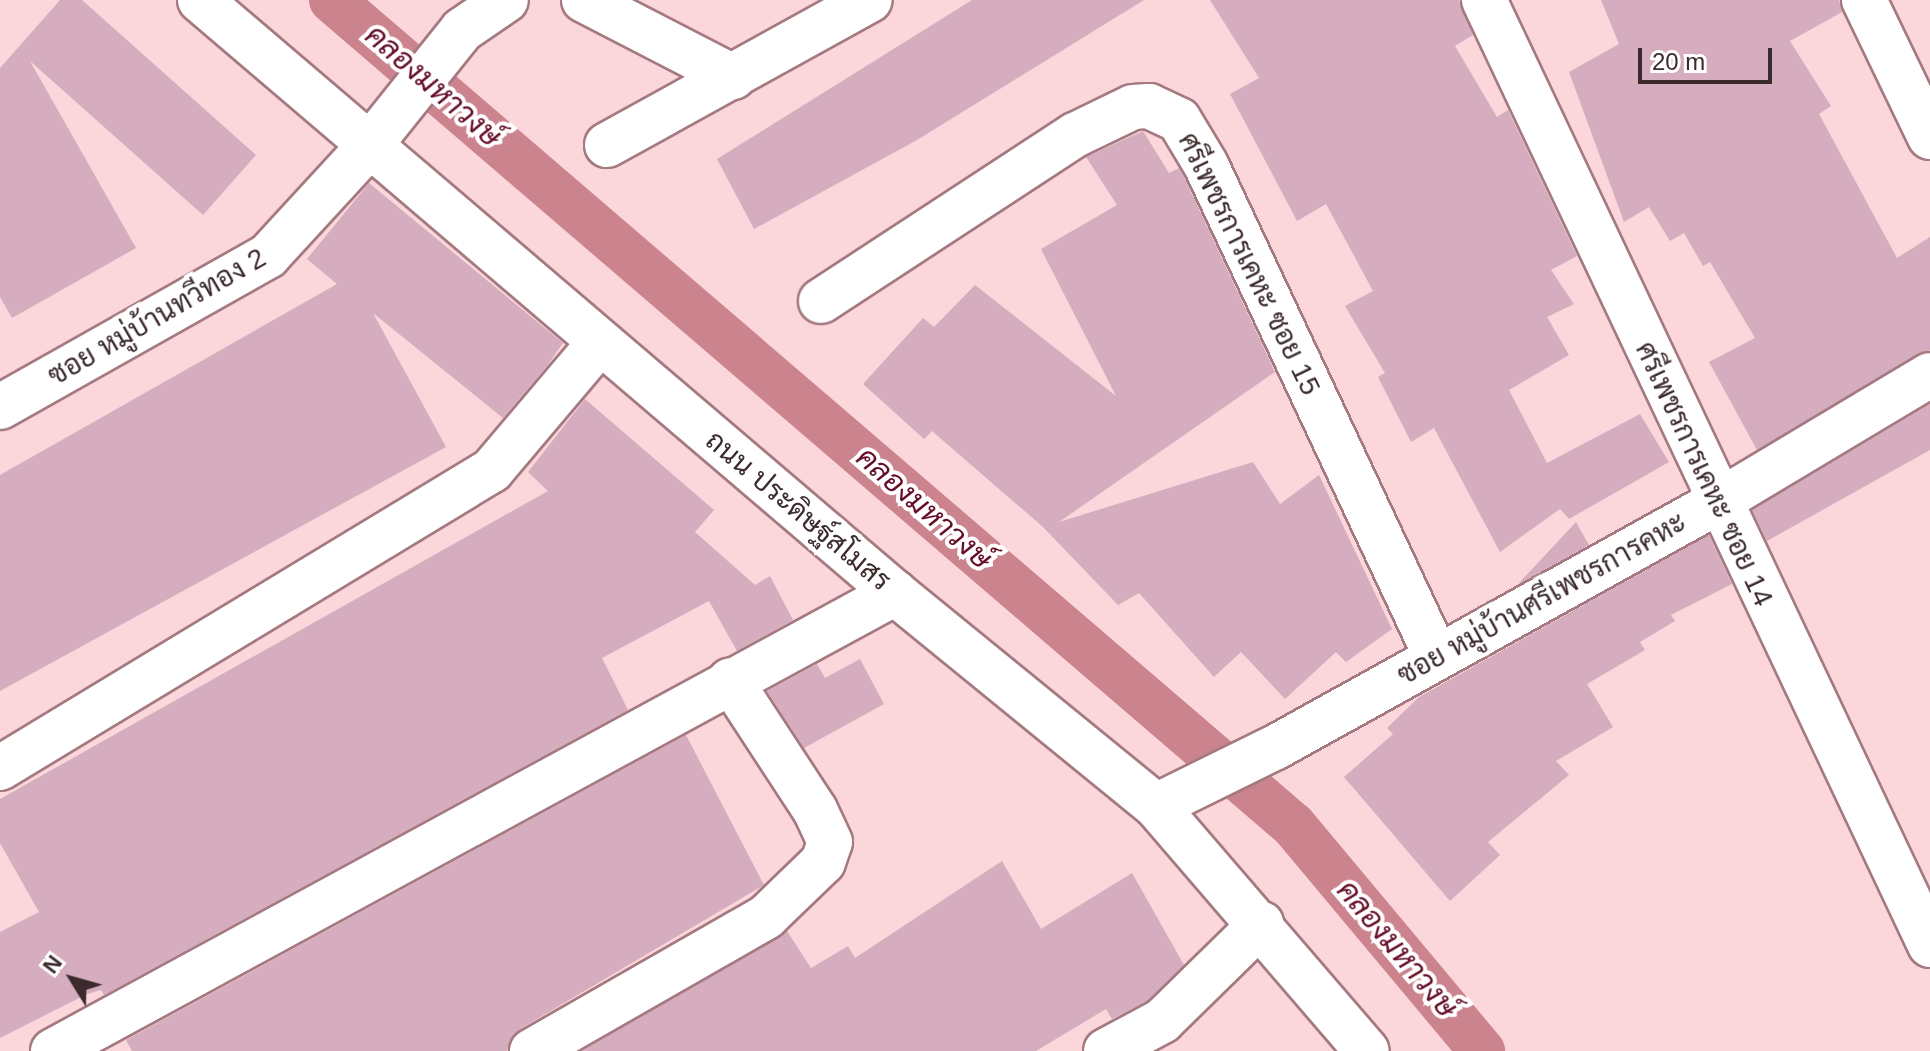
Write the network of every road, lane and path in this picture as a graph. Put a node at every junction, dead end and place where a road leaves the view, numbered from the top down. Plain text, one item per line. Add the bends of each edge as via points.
1 (200, 0) edge
2 (506, 0) edge
3 (584, 0) edge
4 (870, 0) edge
5 (1484, 0) edge
6 (1864, 0) edge
7 (733, 77) junction
8 (381, 132) junction
9 (1930, 137) edge
10 (607, 145) dead end
11 (821, 301) dead end
12 (600, 342) junction
13 (1930, 375) edge
14 (5, 393) edge
15 (1716, 503) junction
16 (895, 593) junction
17 (1436, 656) junction
18 (730, 680) junction
19 (0, 768) edge
20 (1156, 806) junction
21 (1261, 924) junction
22 (1930, 945) edge
23 (1158, 1036) edge
24 (53, 1051) edge
25 (532, 1051) edge
26 (1106, 1051) edge
27 (1367, 1051) edge

1 - 8 street, ถนน ประดิษฐ์สโมสร
2 - 8 street, ซอย หมู่บ้านทวีทอง 2 via 462,30
3 - 7 street
4 - 7 street
5 - 15 street, ศรีเพชรการเคหะ ซอย 14
6 - 9 street
7 - 10 street
8 - 12 street, ถนน ประดิษฐ์สโมสร
8 - 14 street, ซอย หมู่บ้านทวีทอง 2 via 268,256
11 - 17 street, ศรีเพชรการเคหะ ซอย 15 via 1075,135 1133,107 1149,106 1179,120 1206,165
12 - 16 street, ถนน ประดิษฐ์สโมสร
12 - 19 street via 492,470
13 - 15 street, ซอย หมู่บ้านศรีเพชรการคหะ
15 - 17 street, ซอย หมู่บ้านศรีเพชรการคหะ
15 - 22 street, ศรีเพชรการเคหะ ซอย 14
16 - 18 street
16 - 20 street, ถนน ประดิษฐ์สโมสร
17 - 20 street, ซอย หมู่บ้านศรีเพชรการคหะ via 1276,747
18 - 24 street
18 - 25 street via 815,810 830,842 823,862 766,917
20 - 21 street, ถนน ประดิษฐ์สโมสร
21 - 23 street
21 - 27 street, ถนน ประดิษฐ์สโมสร
23 - 26 street

